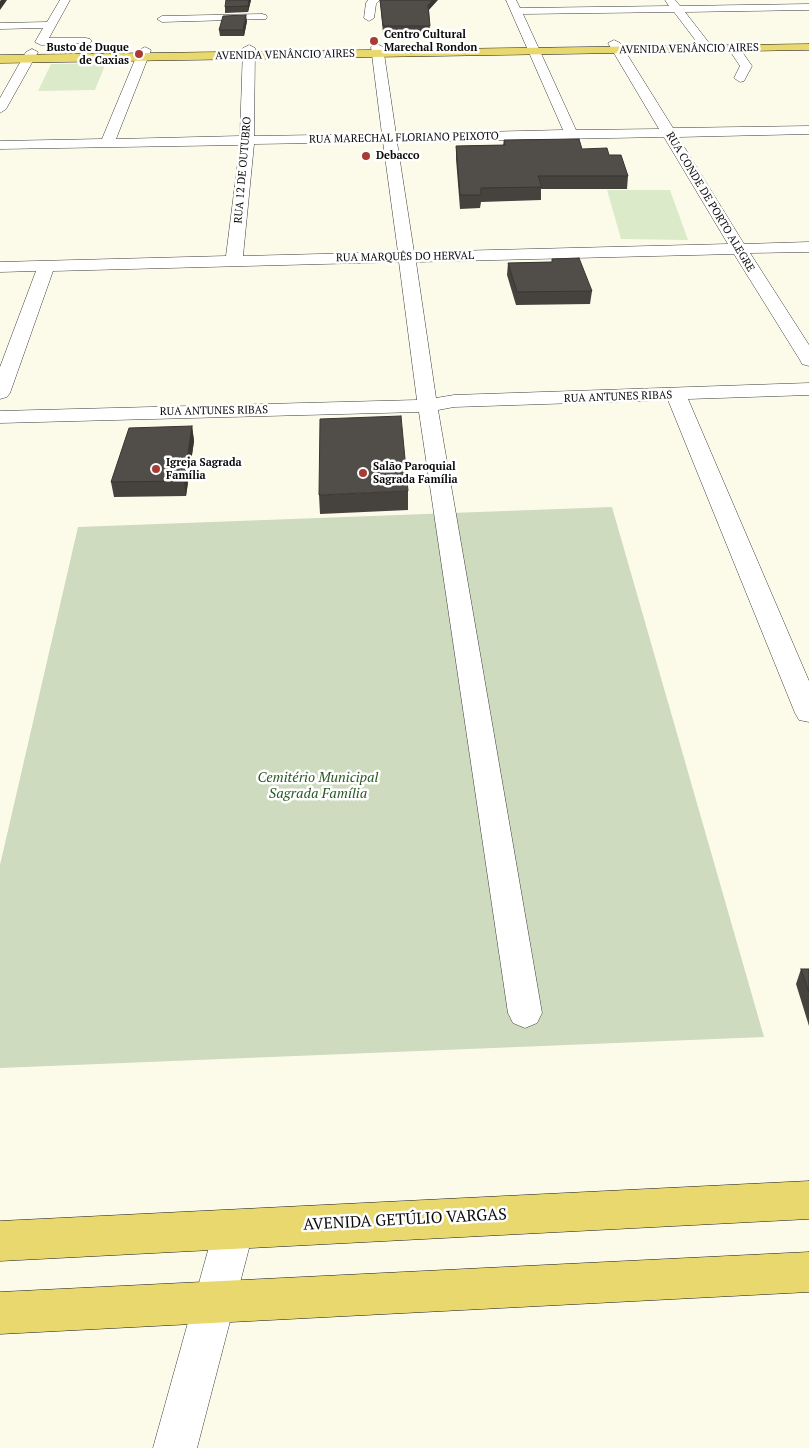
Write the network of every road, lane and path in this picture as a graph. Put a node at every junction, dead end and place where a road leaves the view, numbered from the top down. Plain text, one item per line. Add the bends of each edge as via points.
1 (65, 0) edge
2 (375, 0) edge
3 (673, 5) edge
4 (513, 6) edge
5 (809, 7) edge
6 (370, 18) dead end
7 (51, 25) junction
8 (0, 26) edge
9 (260, 30) dead end
10 (163, 32) dead end
11 (809, 40) edge
12 (86, 41) dead end
13 (705, 45) junction
14 (616, 46) junction
15 (809, 46) edge
16 (148, 48) junction
17 (533, 48) junction
18 (734, 48) junction
19 (377, 50) junction
20 (249, 52) junction
21 (0, 53) edge
22 (30, 55) junction
23 (0, 59) edge
24 (740, 78) dead end
25 (0, 109) edge
26 (809, 130) edge
27 (668, 132) junction
28 (571, 134) junction
29 (390, 138) junction
30 (247, 141) junction
31 (108, 142) junction
32 (0, 145) edge
33 (809, 247) edge
34 (739, 249) junction
35 (406, 257) junction
36 (234, 262) junction
37 (46, 266) junction
38 (0, 267) edge
39 (809, 360) edge
40 (809, 389) edge
41 (0, 393) edge
42 (809, 399) edge
43 (679, 400) junction
44 (428, 406) junction
45 (0, 417) edge
46 (797, 658) edge
47 (809, 713) edge
48 (525, 1013) dead end
49 (809, 1200) edge
50 (234, 1229) junction
51 (0, 1241) edge
52 (809, 1272) edge
53 (214, 1303) junction
54 (0, 1313) edge
55 (175, 1448) edge

1 - 7 street
2 - 6 street via 371,3
3 - 4 street
3 - 5 street
3 - 13 street
4 - 17 street
7 - 8 street
7 - 12 street via 42,42
9 - 10 street via 262,13 164,14
11 - 13 main road, AVENIDA VENÂNCIO AIRES
13 - 14 main road, AVENIDA VENÂNCIO AIRES
13 - 18 main road, AVENIDA VENÂNCIO AIRES
14 - 17 main road, AVENIDA VENÂNCIO AIRES
14 - 27 street, RUA CONDE DE PORTO ALEGRE
15 - 18 main road, AVENIDA VENÂNCIO AIRES
16 - 20 main road, AVENIDA VENÂNCIO AIRES
16 - 20 main road, AVENIDA VENÂNCIO AIRES
16 - 22 main road, AVENIDA VENÂNCIO AIRES
16 - 31 street
17 - 19 main road, AVENIDA VENÂNCIO AIRES
17 - 28 street
18 - 24 street via 746,66
19 - 20 main road, AVENIDA VENÂNCIO AIRES
19 - 29 street
20 - 30 street, RUA 12 DE OUTUBRO
21 - 22 main road, AVENIDA VENÂNCIO AIRES
22 - 23 main road, AVENIDA VENÂNCIO AIRES
22 - 25 street
26 - 27 street, RUA MARECHAL FLORIANO PEIXOTO
27 - 28 street, RUA MARECHAL FLORIANO PEIXOTO
27 - 34 street, RUA CONDE DE PORTO ALEGRE
28 - 29 street, RUA MARECHAL FLORIANO PEIXOTO
29 - 30 street, RUA MARECHAL FLORIANO PEIXOTO
29 - 35 street
30 - 31 street, RUA MARECHAL FLORIANO PEIXOTO
30 - 36 street, RUA 12 DE OUTUBRO
31 - 32 street, RUA MARECHAL FLORIANO PEIXOTO
33 - 34 street, RUA MARQUÊS DO HERVAL
34 - 35 street, RUA MARQUÊS DO HERVAL
34 - 39 street, RUA CONDE DE PORTO ALEGRE
35 - 36 street, RUA MARQUÊS DO HERVAL
35 - 44 street
36 - 37 street, RUA MARQUÊS DO HERVAL
37 - 38 street, RUA MARQUÊS DO HERVAL
37 - 41 street
40 - 43 street, RUA ANTUNES RIBAS
42 - 43 street, RUA ANTUNES RIBAS
43 - 44 street, RUA ANTUNES RIBAS via 455,410
43 - 46 street
44 - 45 street, RUA ANTUNES RIBAS
44 - 48 street
46 - 47 street
49 - 50 main road, AVENIDA GETÚLIO VARGAS
50 - 51 main road, AVENIDA GETÚLIO VARGAS
50 - 53 street
52 - 53 main road
53 - 54 main road
53 - 55 street

